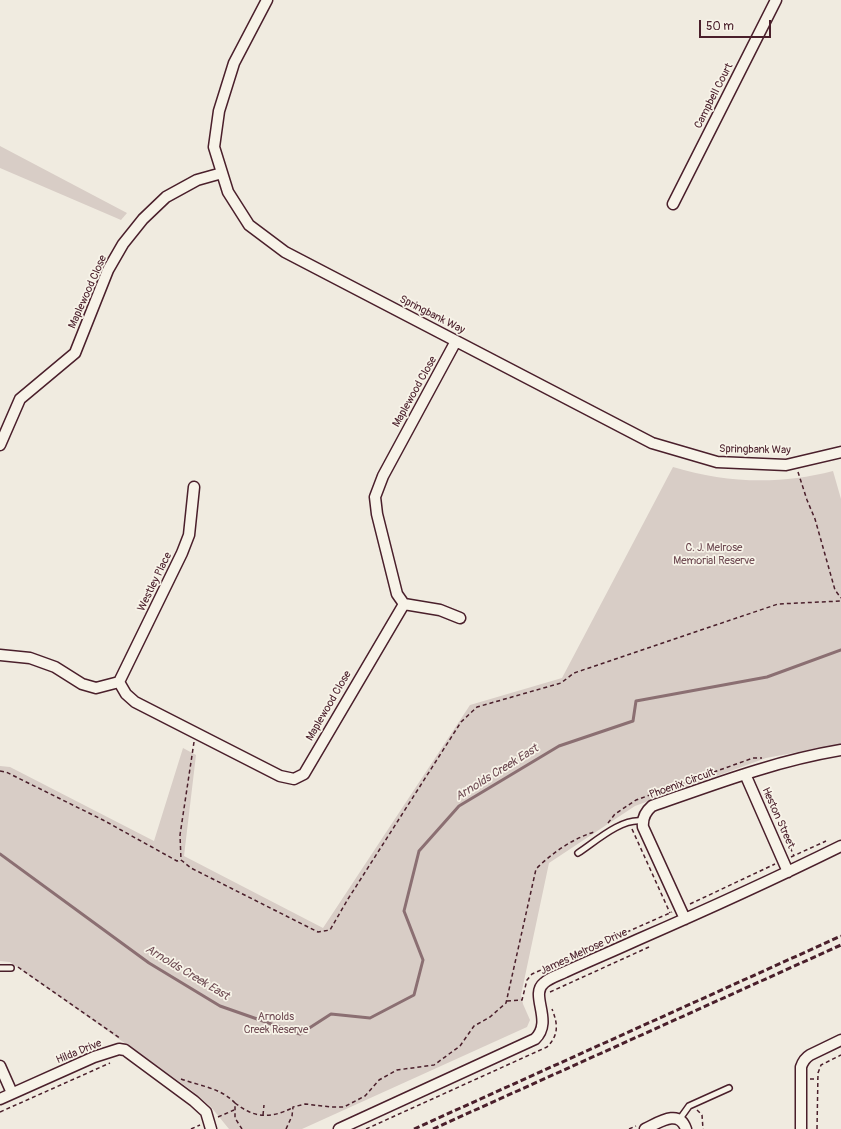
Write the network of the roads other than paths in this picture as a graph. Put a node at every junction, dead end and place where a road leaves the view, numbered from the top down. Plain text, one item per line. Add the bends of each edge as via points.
1 (267, 0) edge
2 (776, 0) edge
3 (222, 173) junction
4 (673, 204) dead end
5 (456, 341) junction
6 (0, 445) edge
7 (841, 452) edge
8 (194, 486) dead end
9 (404, 604) junction
10 (460, 618) dead end
11 (0, 656) edge
12 (119, 682) junction
13 (841, 750) edge
14 (745, 774) junction
15 (642, 821) junction
16 (841, 846) edge
17 (578, 853) dead end
18 (788, 872) junction
19 (685, 919) junction
20 (0, 968) edge
21 (10, 968) dead end
22 (841, 1040) edge
23 (0, 1066) edge
24 (729, 1088) dead end
25 (12, 1093) junction
26 (0, 1099) edge
27 (680, 1120) junction
28 (211, 1129) edge
29 (339, 1129) edge
30 (645, 1129) edge
31 (686, 1129) edge
32 (801, 1129) edge

1 - 3 street, Springbank Way via 234,63 219,111 214,148
2 - 4 street, Campbell Court
3 - 5 street, Springbank Way via 228,192 249,225 285,252
3 - 6 street, Maplewood Close via 197,180 166,197 143,219 123,244 108,270 75,353 20,399
5 - 7 street, Springbank Way via 652,443 716,462 786,465
5 - 9 street, Maplewood Close via 383,476 376,497 377,514 397,594
8 - 12 street, Westley Place via 188,535 182,554
9 - 10 street via 440,610
9 - 12 street, Maplewood Close via 304,774 294,779 280,776 135,702 126,694
11 - 12 street via 30,658 55,667 82,684 96,688
13 - 14 street, Phoenix Circuit via 795,759
14 - 15 street, Phoenix Circuit via 652,806 645,812
14 - 18 street, Heston Street
15 - 17 lane via 634,820 618,826
15 - 19 street
16 - 18 street, James Melrose Drive
18 - 19 street, James Melrose Drive
19 - 29 street, James Melrose Drive via 543,983 539,997 543,1022 536,1039
20 - 21 lane
22 - 32 street via 810,1055 803,1062
23 - 25 street
24 - 27 lane via 691,1106
25 - 26 street, Hilda Drive
25 - 28 street, Hilda Drive via 94,1056 119,1049 125,1050 194,1100 206,1112
27 - 30 street via 668,1119
27 - 31 street

